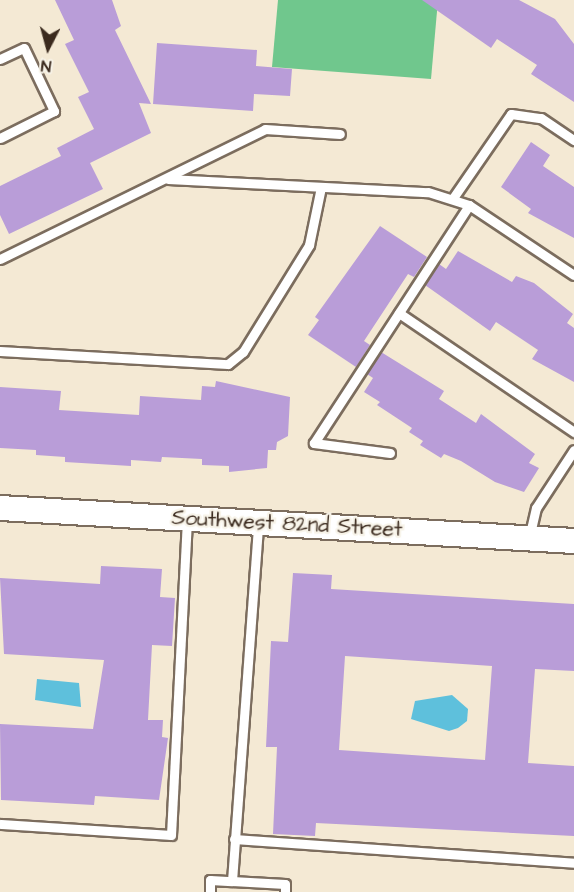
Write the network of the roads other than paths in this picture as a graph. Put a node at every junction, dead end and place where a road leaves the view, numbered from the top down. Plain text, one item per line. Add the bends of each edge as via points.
1 (0, 59) edge
2 (340, 134) dead end
3 (0, 138) edge
4 (574, 140) edge
5 (168, 179) junction
6 (321, 187) junction
7 (453, 198) junction
8 (469, 206) junction
9 (0, 259) edge
10 (574, 275) edge
11 (399, 313) junction
12 (0, 351) edge
13 (574, 432) edge
14 (574, 450) edge
15 (390, 453) dead end
16 (0, 508) edge
17 (187, 518) junction
18 (258, 521) junction
19 (529, 538) junction
20 (574, 541) edge
21 (0, 824) edge
22 (234, 839) junction
23 (574, 863) edge
24 (231, 881) junction
25 (210, 892) edge
26 (285, 892) edge

1 - 3 lane via 24,48 54,111
2 - 5 lane via 265,129
4 - 7 lane via 541,118 511,114
5 - 6 lane
5 - 9 lane
6 - 7 lane
6 - 12 lane via 309,245 243,352 228,364
7 - 8 lane
8 - 10 lane
8 - 11 lane
11 - 13 lane
11 - 15 lane via 314,443
14 - 19 lane via 536,508
16 - 17 street, Southwest 82nd Street
17 - 18 street, Southwest 82nd Street
17 - 21 lane via 171,835
18 - 19 street, Southwest 82nd Street
18 - 22 lane
19 - 20 street, Southwest 82nd Street
22 - 23 lane
22 - 24 lane
24 - 25 lane via 210,880
24 - 26 lane via 285,884

